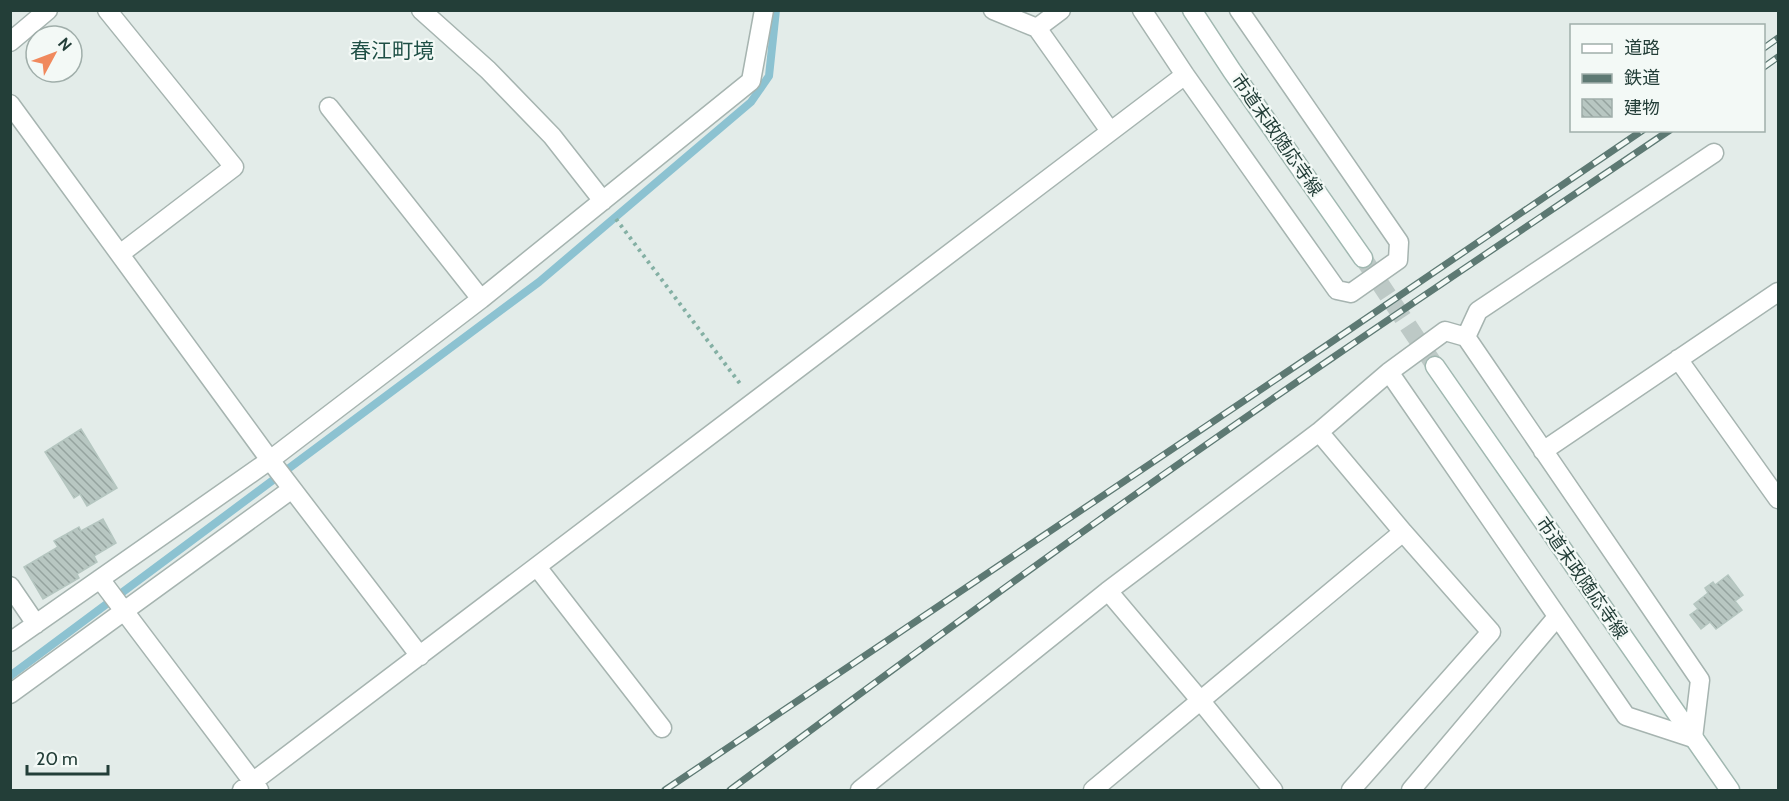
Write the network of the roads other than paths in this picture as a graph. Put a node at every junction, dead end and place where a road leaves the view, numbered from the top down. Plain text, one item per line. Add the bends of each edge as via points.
1 (48, 10) edge
2 (107, 10) edge
3 (421, 10) edge
4 (764, 10) edge
5 (993, 10) edge
6 (1061, 10) edge
7 (1142, 10) edge
8 (1192, 10) edge
9 (1245, 13) edge
10 (1037, 28) junction
11 (10, 42) edge
12 (1185, 75) junction
13 (10, 104) edge
14 (329, 107) dead end
15 (1110, 131) junction
16 (1714, 153) dead end
17 (603, 201) junction
18 (120, 255) junction
19 (1363, 258) tunnel mouth
20 (1779, 292) edge
21 (481, 299) junction
22 (1466, 338) junction
23 (1678, 359) junction
24 (1435, 366) tunnel mouth
25 (1389, 372) junction
26 (1319, 432) junction
27 (1543, 450) junction
28 (270, 460) junction
29 (292, 489) junction
30 (1779, 499) edge
31 (1403, 532) junction
32 (537, 567) junction
33 (100, 579) junction
34 (10, 586) edge
35 (1108, 591) junction
36 (123, 611) junction
37 (1557, 616) junction
38 (36, 624) junction
39 (10, 642) edge
40 (420, 656) junction
41 (10, 694) edge
42 (1200, 700) junction
43 (662, 728) dead end
44 (1693, 738) junction
45 (251, 788) edge
46 (860, 790) edge
47 (1093, 790) edge
48 (1274, 790) edge
49 (1352, 790) edge
50 (1411, 790) edge
51 (1730, 790) edge

1 - 11 street
2 - 18 street via 234,167
3 - 17 street via 488,70 552,136
4 - 17 street via 751,81
5 - 10 street
6 - 10 street
7 - 12 street
8 - 19 street, 市道末政随応寺線
9 - 12 street via 1399,242 1398,260 1351,293 1337,290
10 - 15 street
12 - 15 street
13 - 18 street
14 - 21 street
15 - 32 street
16 - 22 street via 1478,311
17 - 21 street
18 - 28 street
20 - 23 street
21 - 28 street
22 - 25 street via 1445,331
22 - 27 street
23 - 27 street
23 - 30 street
24 - 44 street, 市道末政随応寺線
25 - 26 street
25 - 37 street
26 - 31 street
26 - 35 street
27 - 44 street via 1700,680
28 - 29 street
28 - 33 street
29 - 36 street
29 - 40 street
31 - 42 street
31 - 49 street via 1491,632
32 - 40 street
32 - 43 street
33 - 36 street
33 - 38 street
34 - 38 street
35 - 42 street
35 - 46 street
36 - 41 street
36 - 45 street
37 - 44 street via 1626,716
37 - 50 street
38 - 39 street
40 - 45 street
42 - 47 street
42 - 48 street
44 - 51 street, 市道末政随応寺線

